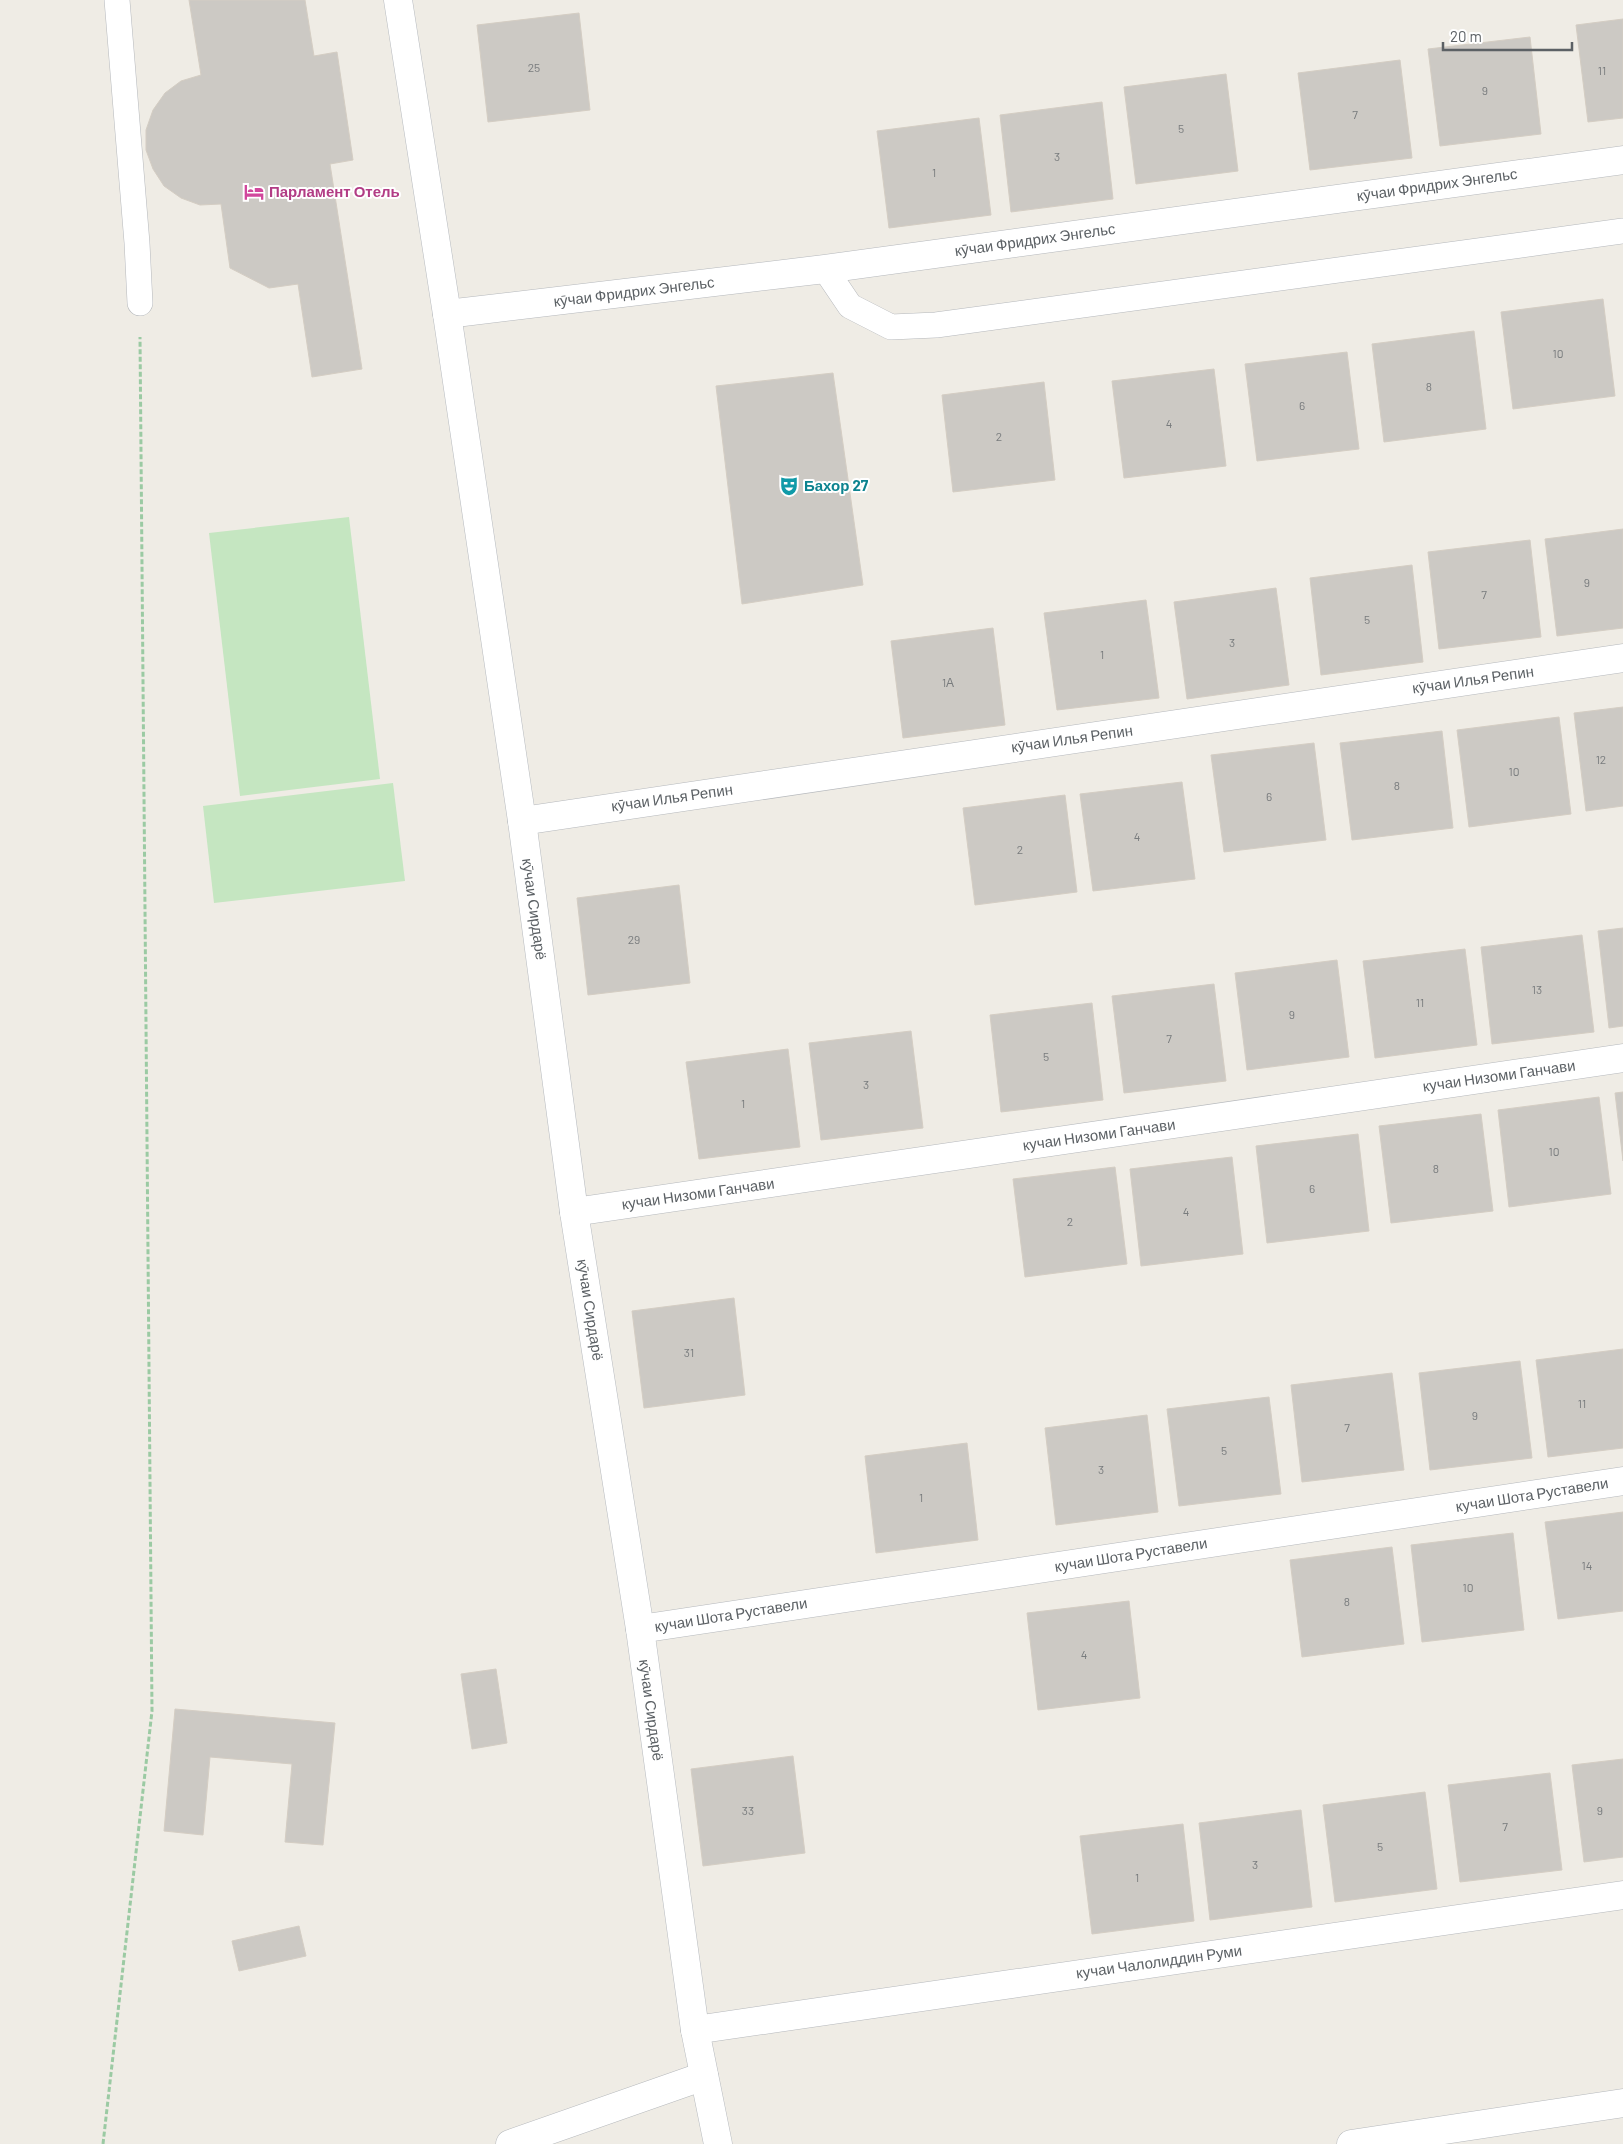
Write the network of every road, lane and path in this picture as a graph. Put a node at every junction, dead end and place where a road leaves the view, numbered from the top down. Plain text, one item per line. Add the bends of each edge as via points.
1 (117, 0) edge
2 (398, 0) edge
3 (1623, 160) edge
4 (1623, 231) edge
5 (825, 269) junction
6 (140, 303) joint
7 (447, 314) junction
8 (1623, 658) edge
9 (522, 821) junction
10 (1623, 1058) edge
11 (574, 1212) junction
12 (1623, 1482) edge
13 (640, 1629) junction
14 (1623, 1894) edge
15 (695, 2030) junction
16 (704, 2076) junction
17 (1623, 2103) edge
18 (104, 2144) edge
19 (510, 2144) edge
20 (718, 2144) edge
21 (1351, 2144) edge

1 - 6 lane
2 - 7 street, кӯчаи Сирдарё
3 - 5 street, кӯчаи Фридрих Энгельс
4 - 5 lane via 936,325 891,327 850,306
5 - 7 street, кӯчаи Фридрих Энгельс
6 - 18 path via 152,1711
7 - 9 street, кӯчаи Сирдарё
8 - 9 street, кӯчаи Илья Репин
9 - 11 street, кӯчаи Сирдарё
10 - 11 street, кучаи Низоми Ганчави
11 - 13 street, кӯчаи Сирдарё
12 - 13 street, кучаи Шота Руставели
13 - 15 street, кӯчаи Сирдарё
14 - 15 street, кучаи Чалолиддин Руми
15 - 16 street, кӯчаи Сирдарё
16 - 19 street
16 - 20 street, кӯчаи Сирдарё
17 - 21 street

